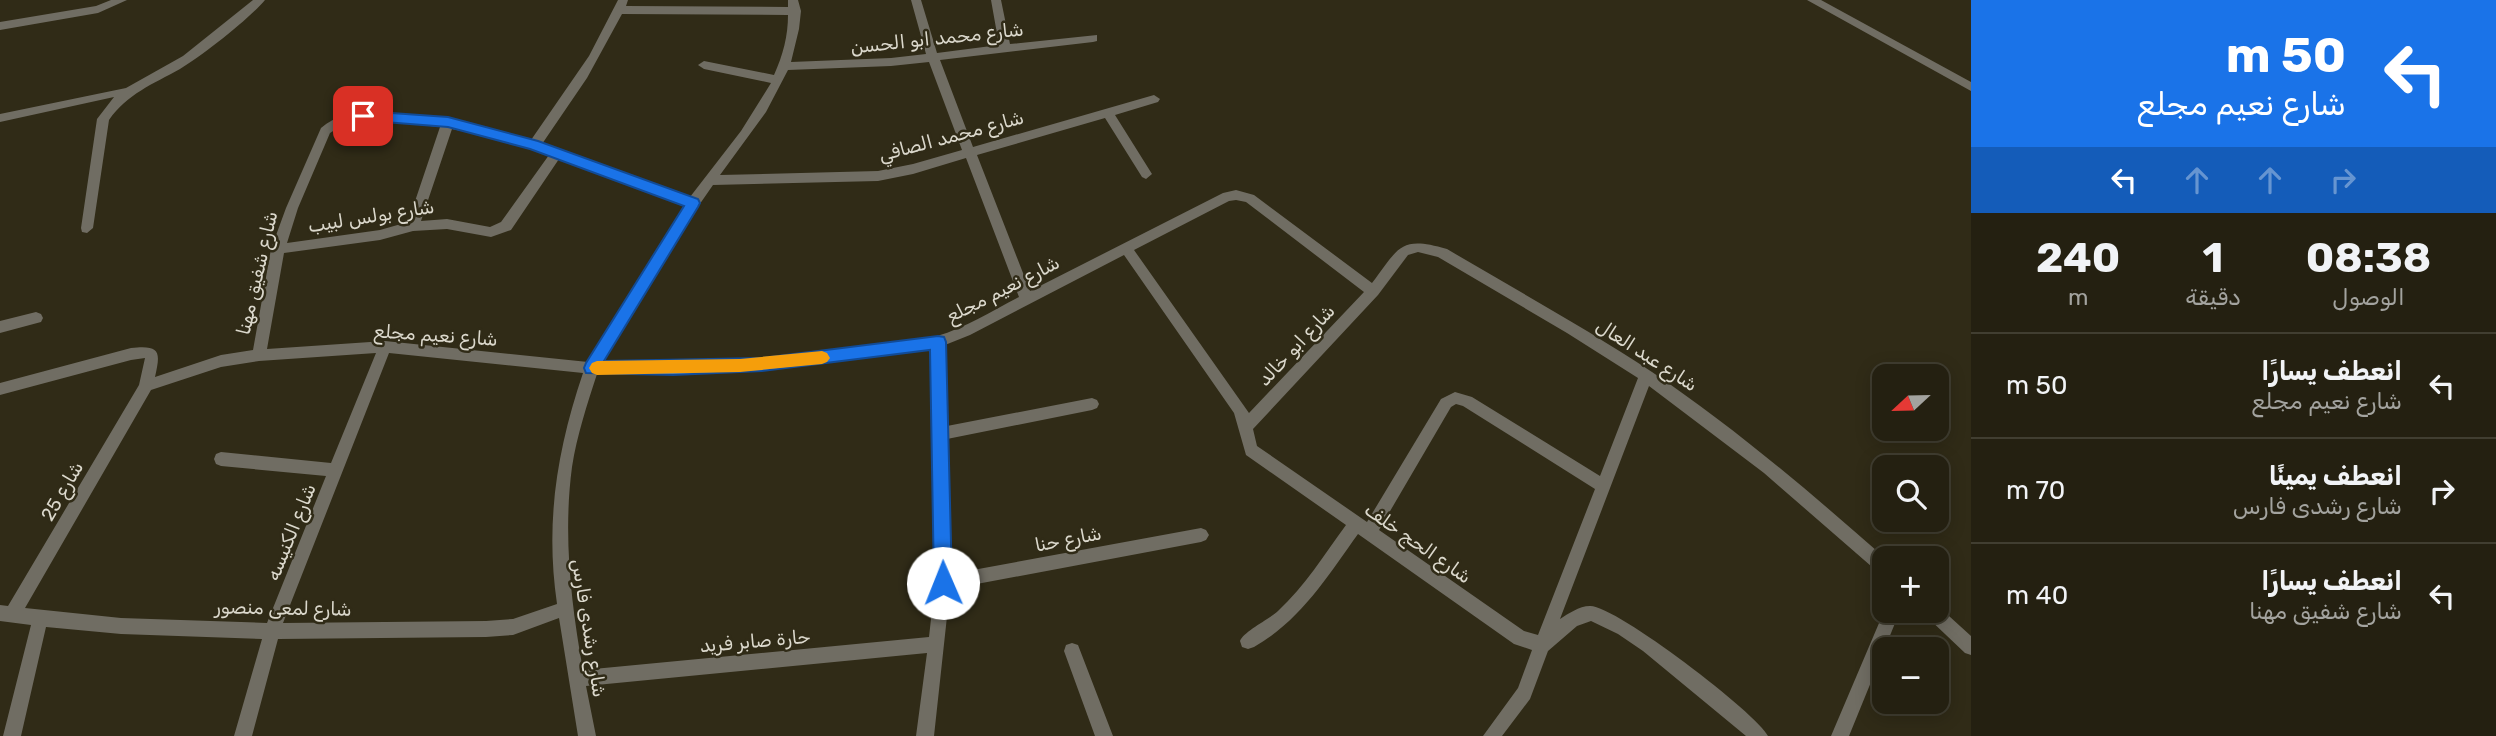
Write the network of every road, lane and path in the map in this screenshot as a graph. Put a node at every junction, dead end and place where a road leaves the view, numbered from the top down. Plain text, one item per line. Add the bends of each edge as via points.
1 (122, 0) edge
2 (260, 0) edge
3 (916, 0) edge
4 (996, 0) edge
5 (1812, 0) edge
6 (621, 5) edge
7 (794, 6) edge
8 (0, 26) edge
9 (1093, 38) dead end
10 (1005, 49) junction
11 (933, 58) junction
12 (704, 65) dead end
13 (781, 73) junction
14 (1971, 87) edge
15 (129, 90) junction
16 (1154, 99) dead end
17 (1108, 113) junction
18 (0, 118) edge
19 (448, 122) junction
20 (534, 145) junction
21 (970, 153) junction
22 (556, 154) junction
23 (1146, 174) dead end
24 (710, 180) junction
25 (693, 203) junction
26 (413, 226) junction
27 (87, 228) dead end
28 (1126, 248) junction
29 (278, 249) junction
30 (1373, 291) junction
31 (1026, 299) junction
32 (36, 318) dead end
33 (0, 327) edge
34 (938, 342) junction
35 (385, 347) junction
36 (259, 355) junction
37 (592, 368) junction
38 (1646, 376) junction
39 (146, 386) junction
40 (0, 389) edge
41 (1092, 404) dead end
42 (1247, 425) junction
43 (941, 434) junction
44 (221, 459) dead end
45 (337, 470) junction
46 (1605, 487) junction
47 (1363, 527) junction
48 (1201, 535) dead end
49 (1872, 557) edge
50 (943, 583) junction
51 (563, 610) junction
52 (6, 614) edge
53 (40, 619) junction
54 (1887, 623) edge
55 (1945, 623) edge
56 (272, 630) junction
57 (1248, 641) dead end
58 (937, 644) junction
59 (1543, 645) junction
60 (1971, 647) edge
61 (1072, 651) dead end
62 (576, 679) junction
63 (12, 736) edge
64 (243, 736) edge
65 (587, 736) edge
66 (925, 736) edge
67 (1104, 736) edge
68 (1492, 736) edge
69 (1759, 736) edge
70 (1840, 736) edge

1 - 8 street via 98,9
2 - 15 street via 187,59
3 - 11 street
4 - 10 street
5 - 14 street
6 - 7 street
6 - 20 street via 586,72
7 - 13 street, شارع رشدى فارس via 793,36
9 - 10 street, شارع محمد ابو الحسن
10 - 11 street, شارع محمد ابو الحسن
11 - 13 street, شارع محمد ابو الحسن
11 - 21 street
12 - 13 street, شارع محمد ابو الحسن
13 - 24 street, شارع رشدى فارس via 760,113
15 - 18 street
15 - 27 street via 103,119
16 - 17 street, شارع محمد الصافي
17 - 21 street, شارع محمد الصافي
17 - 23 street
19 - 20 street, شارع شفيق مهنا
19 - 26 street
19 - 29 street, شارع شفيق مهنا via 363,116 334,122 324,131 307,169
20 - 22 street, شارع شفيق مهنا
21 - 24 street, شارع محمد الصافي via 878,176
21 - 31 street
22 - 25 street, شارع شفيق مهنا
22 - 26 street, شارع بولس لبيب via 506,226 491,232 447,224
24 - 25 street, شارع رشدى فارس
25 - 37 street, شارع رشدى فارس
26 - 29 street, شارع بولس لبيب
28 - 30 street, شارع نعيم مجلع via 1227,196 1243,196
28 - 31 street, شارع نعيم مجلع
28 - 42 street, شارع الحج خلف via 1230,393
29 - 36 street, شارع شفيق مهنا
30 - 38 street, شارع عبد العال via 1404,251 1418,247 1436,251
30 - 42 street, شارع ابو خالد
31 - 34 street, شارع نعيم مجلع
32 - 33 street
34 - 37 street, شارع نعيم مجلع via 762,365
34 - 43 street
35 - 36 street, شارع نعيم مجلع
35 - 37 street, شارع نعيم مجلع
35 - 45 street, شارع الكنيسه
36 - 39 street, شارع نعيم مجلع via 222,360
37 - 51 street, شارع رشدى فارس via 573,423 561,483 558,545
38 - 46 street
38 - 49 street, شارع عبد العال via 1740,445
39 - 40 street via 153,356 147,352
39 - 52 street, شارع 25
41 - 43 street
42 - 47 street, شارع الحج خلف via 1251,450
43 - 50 street
44 - 45 street
45 - 56 street, شارع الكنيسه
46 - 47 street via 1455,398 1446,402
46 - 59 street
47 - 57 street via 1278,624
47 - 59 street, شارع الحج خلف via 1520,638
48 - 50 street, شارع حنا
50 - 58 street
51 - 56 street, شارع لمعى منصور via 513,626 486,629
51 - 62 street, شارع رشدى فارس
52 - 53 street, شارع لمعى منصور
53 - 56 street, شارع لمعى منصور via 113,626
53 - 63 street
54 - 70 street
55 - 60 street
56 - 64 street, شارع الكنيسه
58 - 62 street, حارة صابر فريد
58 - 66 street
59 - 68 street via 1524,693
59 - 69 street via 1577,617 1592,612 1611,619
61 - 67 street
62 - 65 street, شارع رشدى فارس

